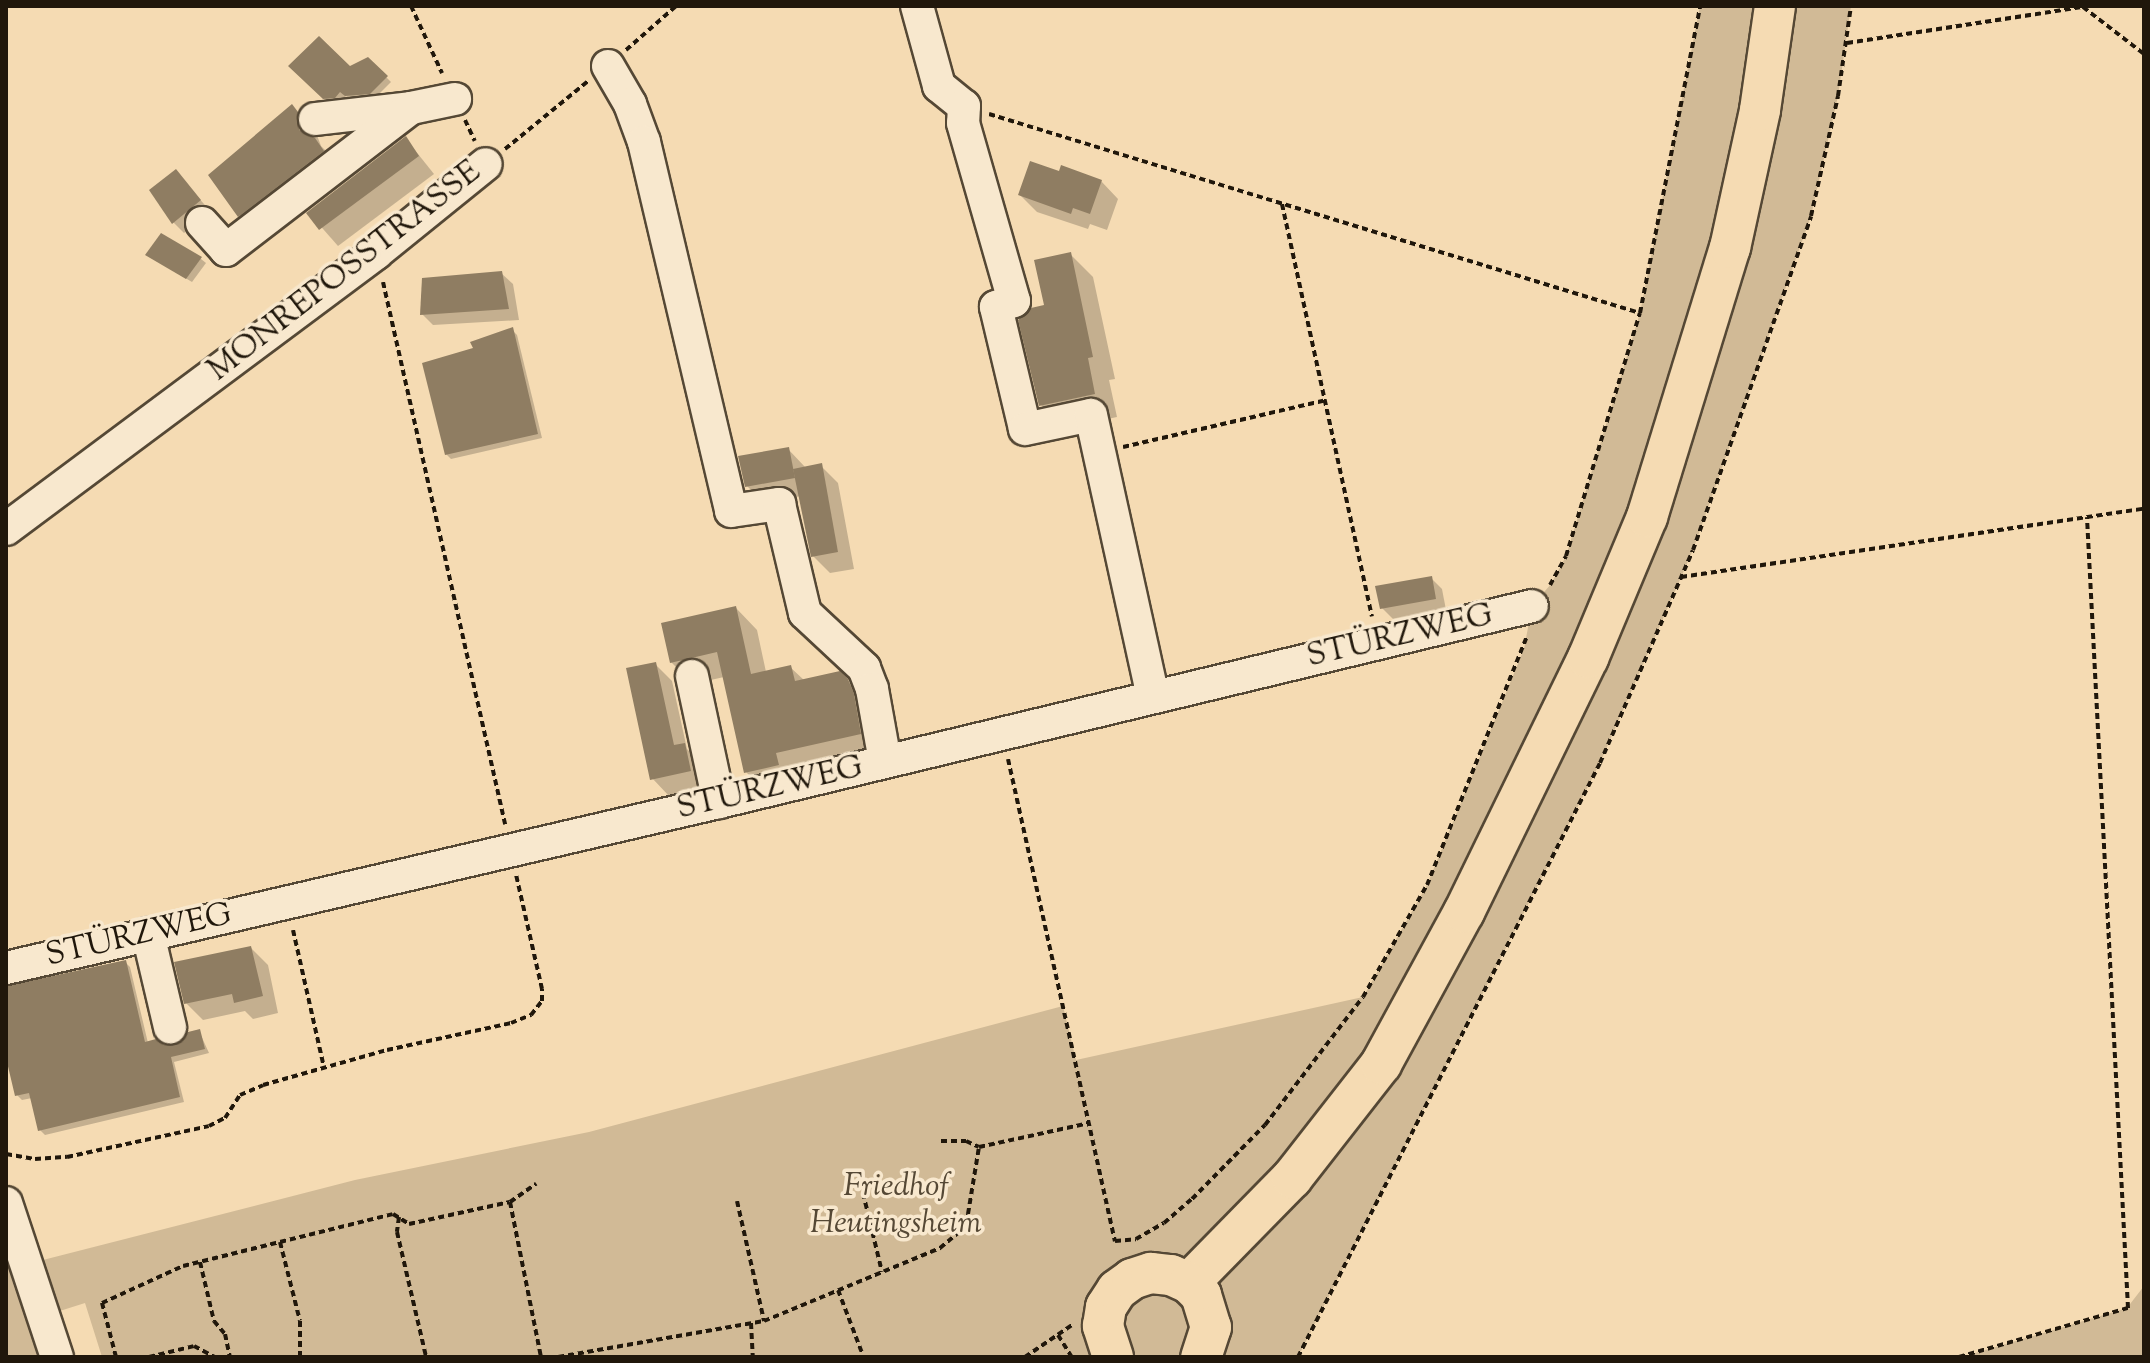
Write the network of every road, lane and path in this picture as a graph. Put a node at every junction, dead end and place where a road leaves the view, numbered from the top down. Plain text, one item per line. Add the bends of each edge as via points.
1 (676, 6) edge
2 (917, 6) edge
3 (1700, 6) edge
4 (1775, 6) edge
5 (1851, 6) edge
6 (1847, 43) junction
7 (2144, 54) edge
8 (608, 66) junction
9 (455, 99) dead end
10 (964, 106) junction
11 (411, 108) junction
12 (315, 119) dead end
13 (486, 164) joint
14 (1282, 204) junction
15 (202, 223) dead end
16 (376, 253) junction
17 (1640, 313) junction
18 (1327, 400) junction
19 (1099, 453) junction
20 (2144, 509) edge
21 (2087, 517) junction
22 (6, 529) edge
23 (1681, 577) junction
24 (1532, 606) junction
25 (1377, 642) junction
26 (692, 676) dead end
27 (1153, 696) junction
28 (1003, 733) junction
29 (885, 761) junction
30 (719, 802) junction
31 (511, 849) junction
32 (287, 901) junction
33 (148, 934) junction
34 (6, 968) edge
35 (170, 1027) dead end
36 (324, 1068) junction
37 (1089, 1123) junction
38 (941, 1141) dead end
39 (979, 1147) junction
40 (6, 1154) edge
41 (536, 1184) dead end
42 (863, 1193) dead end
43 (737, 1201) dead end
44 (510, 1202) junction
45 (6, 1203) edge
46 (399, 1217) junction
47 (280, 1242) junction
48 (200, 1262) junction
49 (882, 1272) junction
50 (1189, 1283) junction
51 (838, 1290) junction
52 (764, 1321) junction
53 (751, 1323) junction
54 (1084, 1346) edge
55 (862, 1353) dead end
56 (581, 1355) edge
57 (57, 1357) edge
58 (116, 1357) edge
59 (149, 1357) edge
60 (215, 1357) edge
61 (230, 1357) edge
62 (300, 1357) edge
63 (426, 1357) edge
64 (541, 1357) edge
65 (558, 1357) edge
66 (753, 1357) edge
67 (1025, 1357) edge
68 (1201, 1357) edge
69 (1298, 1357) edge
70 (1959, 1357) edge

1 - 8 path, MONREPOSSTRASSE
2 - 10 street via 939,86
3 - 17 path
4 - 50 main road via 1760,110 1730,248 1647,517 1588,658 1464,912 1381,1064 1292,1178
5 - 6 path
6 - 7 path via 2083,7
6 - 23 path via 1811,216
8 - 13 path, MONREPOSSTRASSE
8 - 29 street via 644,142 731,511 779,504 805,613 864,668
9 - 11 street
10 - 14 path
10 - 19 street via 963,123 1014,301 996,307 1025,429 1091,415
11 - 12 street
11 - 15 street via 226,250
13 - 16 street, MONREPOSSTRASSE
14 - 17 path
14 - 18 path
16 - 22 street, MONREPOSSTRASSE
16 - 31 path
17 - 24 path via 1566,556
18 - 19 path
18 - 25 path
19 - 27 street
20 - 21 path
21 - 23 path
21 - 70 path via 2128,1308
23 - 69 path via 1600,763
24 - 25 street, STÜRZWEG
24 - 37 path via 1524,649 1427,885 1363,997 1265,1125 1164,1223 1136,1239 1115,1241
25 - 27 street, STÜRZWEG
26 - 30 street
27 - 28 street, STÜRZWEG
28 - 29 street, STÜRZWEG
28 - 37 path
29 - 30 street, STÜRZWEG
30 - 31 street, STÜRZWEG
31 - 32 street, STÜRZWEG
31 - 36 path via 542,989 537,1008 511,1023
32 - 33 street, STÜRZWEG
32 - 36 path
33 - 34 street, STÜRZWEG
33 - 35 street
36 - 40 path via 247,1091 225,1118 209,1126 67,1157
37 - 39 path
38 - 39 path
39 - 49 path via 968,1214 958,1233 940,1248
41 - 44 path
42 - 49 path
43 - 52 path
44 - 46 path via 409,1224
44 - 64 path
45 - 57 street
46 - 47 path via 393,1214
46 - 63 path via 397,1232
47 - 48 path
47 - 62 path via 300,1321
48 - 58 path via 102,1303
48 - 61 path via 214,1321 225,1334
49 - 51 path
50 - 54 main road via 1151,1273 1132,1279 1117,1290 1106,1307 1103,1326
50 - 68 main road via 1201,1295 1210,1319
51 - 52 path
51 - 55 path
52 - 53 path
53 - 56 path
53 - 66 path
54 - 67 path
56 - 65 path
59 - 60 path via 194,1346

